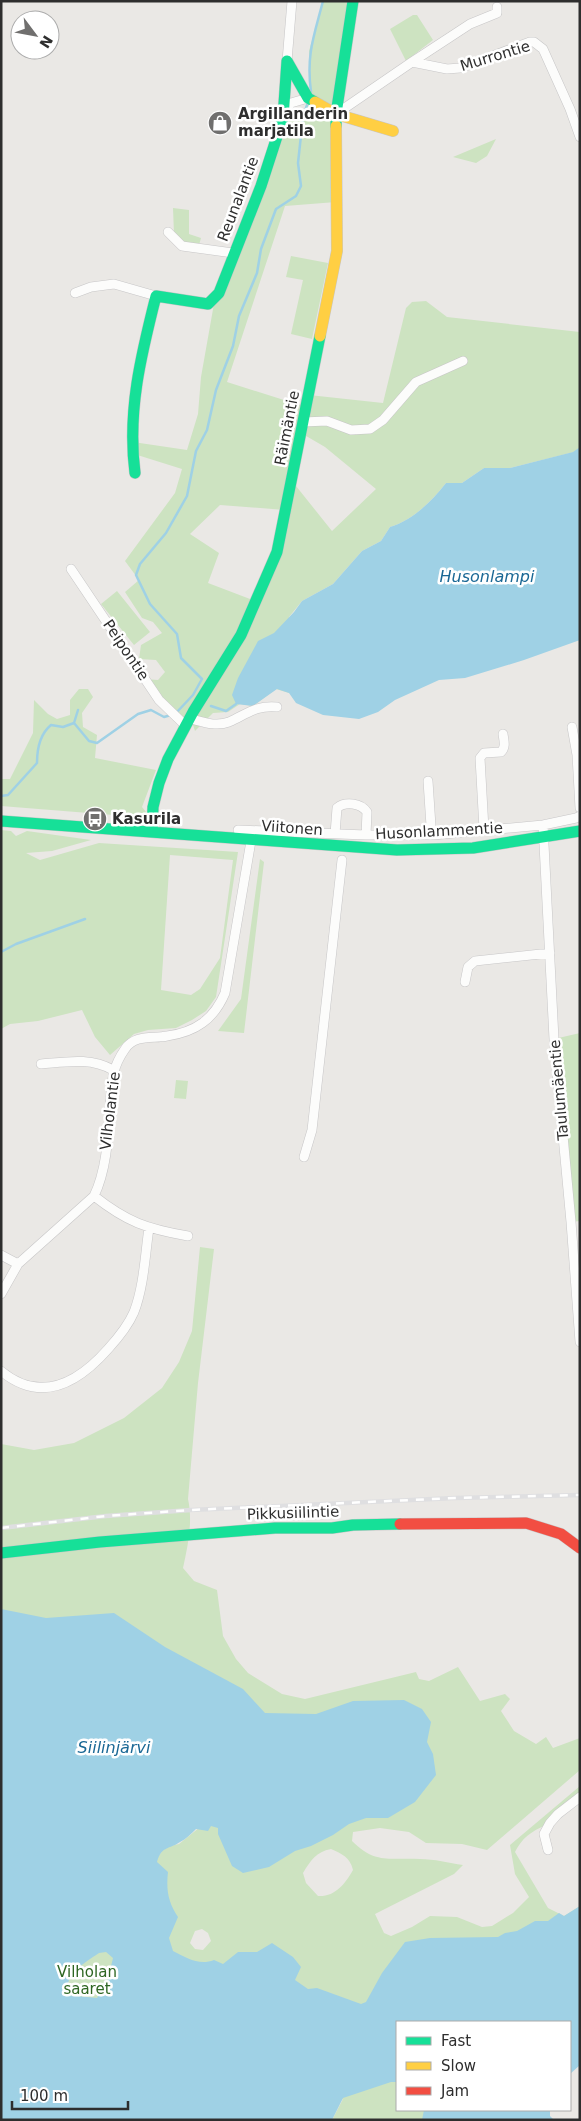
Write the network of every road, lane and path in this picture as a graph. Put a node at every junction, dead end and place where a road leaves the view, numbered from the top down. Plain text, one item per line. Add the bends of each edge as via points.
1 (292, 1) edge
2 (353, 1) edge
3 (497, 6) dead end
4 (287, 61) junction
5 (412, 62) junction
6 (308, 98) junction
7 (336, 114) junction
8 (282, 118) junction
9 (393, 131) dead end
10 (580, 137) edge
11 (168, 232) dead end
12 (233, 253) junction
13 (75, 293) dead end
14 (156, 296) junction
15 (463, 361) dead end
16 (303, 422) junction
17 (135, 473) dead end
18 (71, 569) dead end
19 (277, 707) dead end
20 (189, 723) junction
21 (572, 727) dead end
22 (503, 734) dead end
23 (428, 781) dead end
24 (580, 808) edge
25 (580, 816) edge
26 (1, 821) edge
27 (543, 825) junction
28 (484, 829) junction
29 (238, 830) dead end
30 (580, 831) edge
31 (152, 832) junction
32 (335, 834) junction
33 (366, 835) junction
34 (429, 835) junction
35 (544, 838) junction
36 (251, 841) junction
37 (342, 860) dead end
38 (550, 953) junction
39 (465, 982) dead end
40 (41, 1064) dead end
41 (113, 1070) junction
42 (304, 1157) dead end
43 (94, 1196) junction
44 (149, 1228) junction
45 (188, 1236) dead end
46 (1, 1255) edge
47 (18, 1264) junction
48 (1, 1294) edge
49 (580, 1342) edge
50 (1, 1372) edge
51 (580, 1548) edge
52 (1, 1553) edge
53 (580, 1797) edge
54 (548, 1850) dead end

1 - 4 street
2 - 7 street, Räimäntie
3 - 5 street via 497,13 492,17 470,24
4 - 6 street
4 - 8 street, Reunalantie
5 - 7 street
5 - 10 street, Murrontie via 447,69 460,68 534,42 543,49
6 - 7 street
6 - 8 street via 291,103
7 - 9 street
7 - 16 street, Räimäntie via 337,251
8 - 12 street, Reunalantie via 261,186
11 - 12 street via 182,246
12 - 14 street, Reunalantie via 219,293 208,304
13 - 14 street, Reunalantie via 114,284
14 - 17 street via 131,412 131,453
15 - 16 street via 416,382 383,420 370,429 351,430 327,421
16 - 20 street, Räimäntie via 277,552 261,597
18 - 20 street, Peipontie via 159,700
19 - 20 street via 248,711 228,722
20 - 31 street, Räimäntie via 161,773 154,794
21 - 24 street
22 - 28 street via 503,750 484,753 480,758
23 - 34 street
25 - 27 street, Husonlammentie
26 - 31 street, Viitonen
27 - 28 street, Husonlammentie
27 - 35 street, Taulumäentie
28 - 34 street, Husonlammentie
29 - 32 street, Husonlammentie
30 - 35 street, Viitonen
31 - 36 street, Viitonen
32 - 33 street, Husonlammentie
32 - 33 street via 337,808 345,804 357,805 367,812
33 - 34 street, Husonlammentie
35 - 36 street, Viitonen via 473,848 397,850
35 - 38 street, Taulumäentie
36 - 41 street, Vilholantie via 225,993 218,1010 188,1031 135,1040 127,1046
37 - 42 street via 312,1130
38 - 39 street via 475,961 468,967
38 - 49 street, Taulumäentie via 554,1039
40 - 41 street via 87,1061
41 - 43 street, Vilholantie via 106,1146
43 - 44 street via 125,1218
43 - 47 street
44 - 45 street
44 - 50 street via 133,1313 123,1331 90,1368 70,1382 41,1387 25,1385
46 - 47 street
47 - 48 street
51 - 52 street, Pikkusiilintie via 546,1527 507,1523 275,1528
53 - 54 street via 550,1823 544,1834

